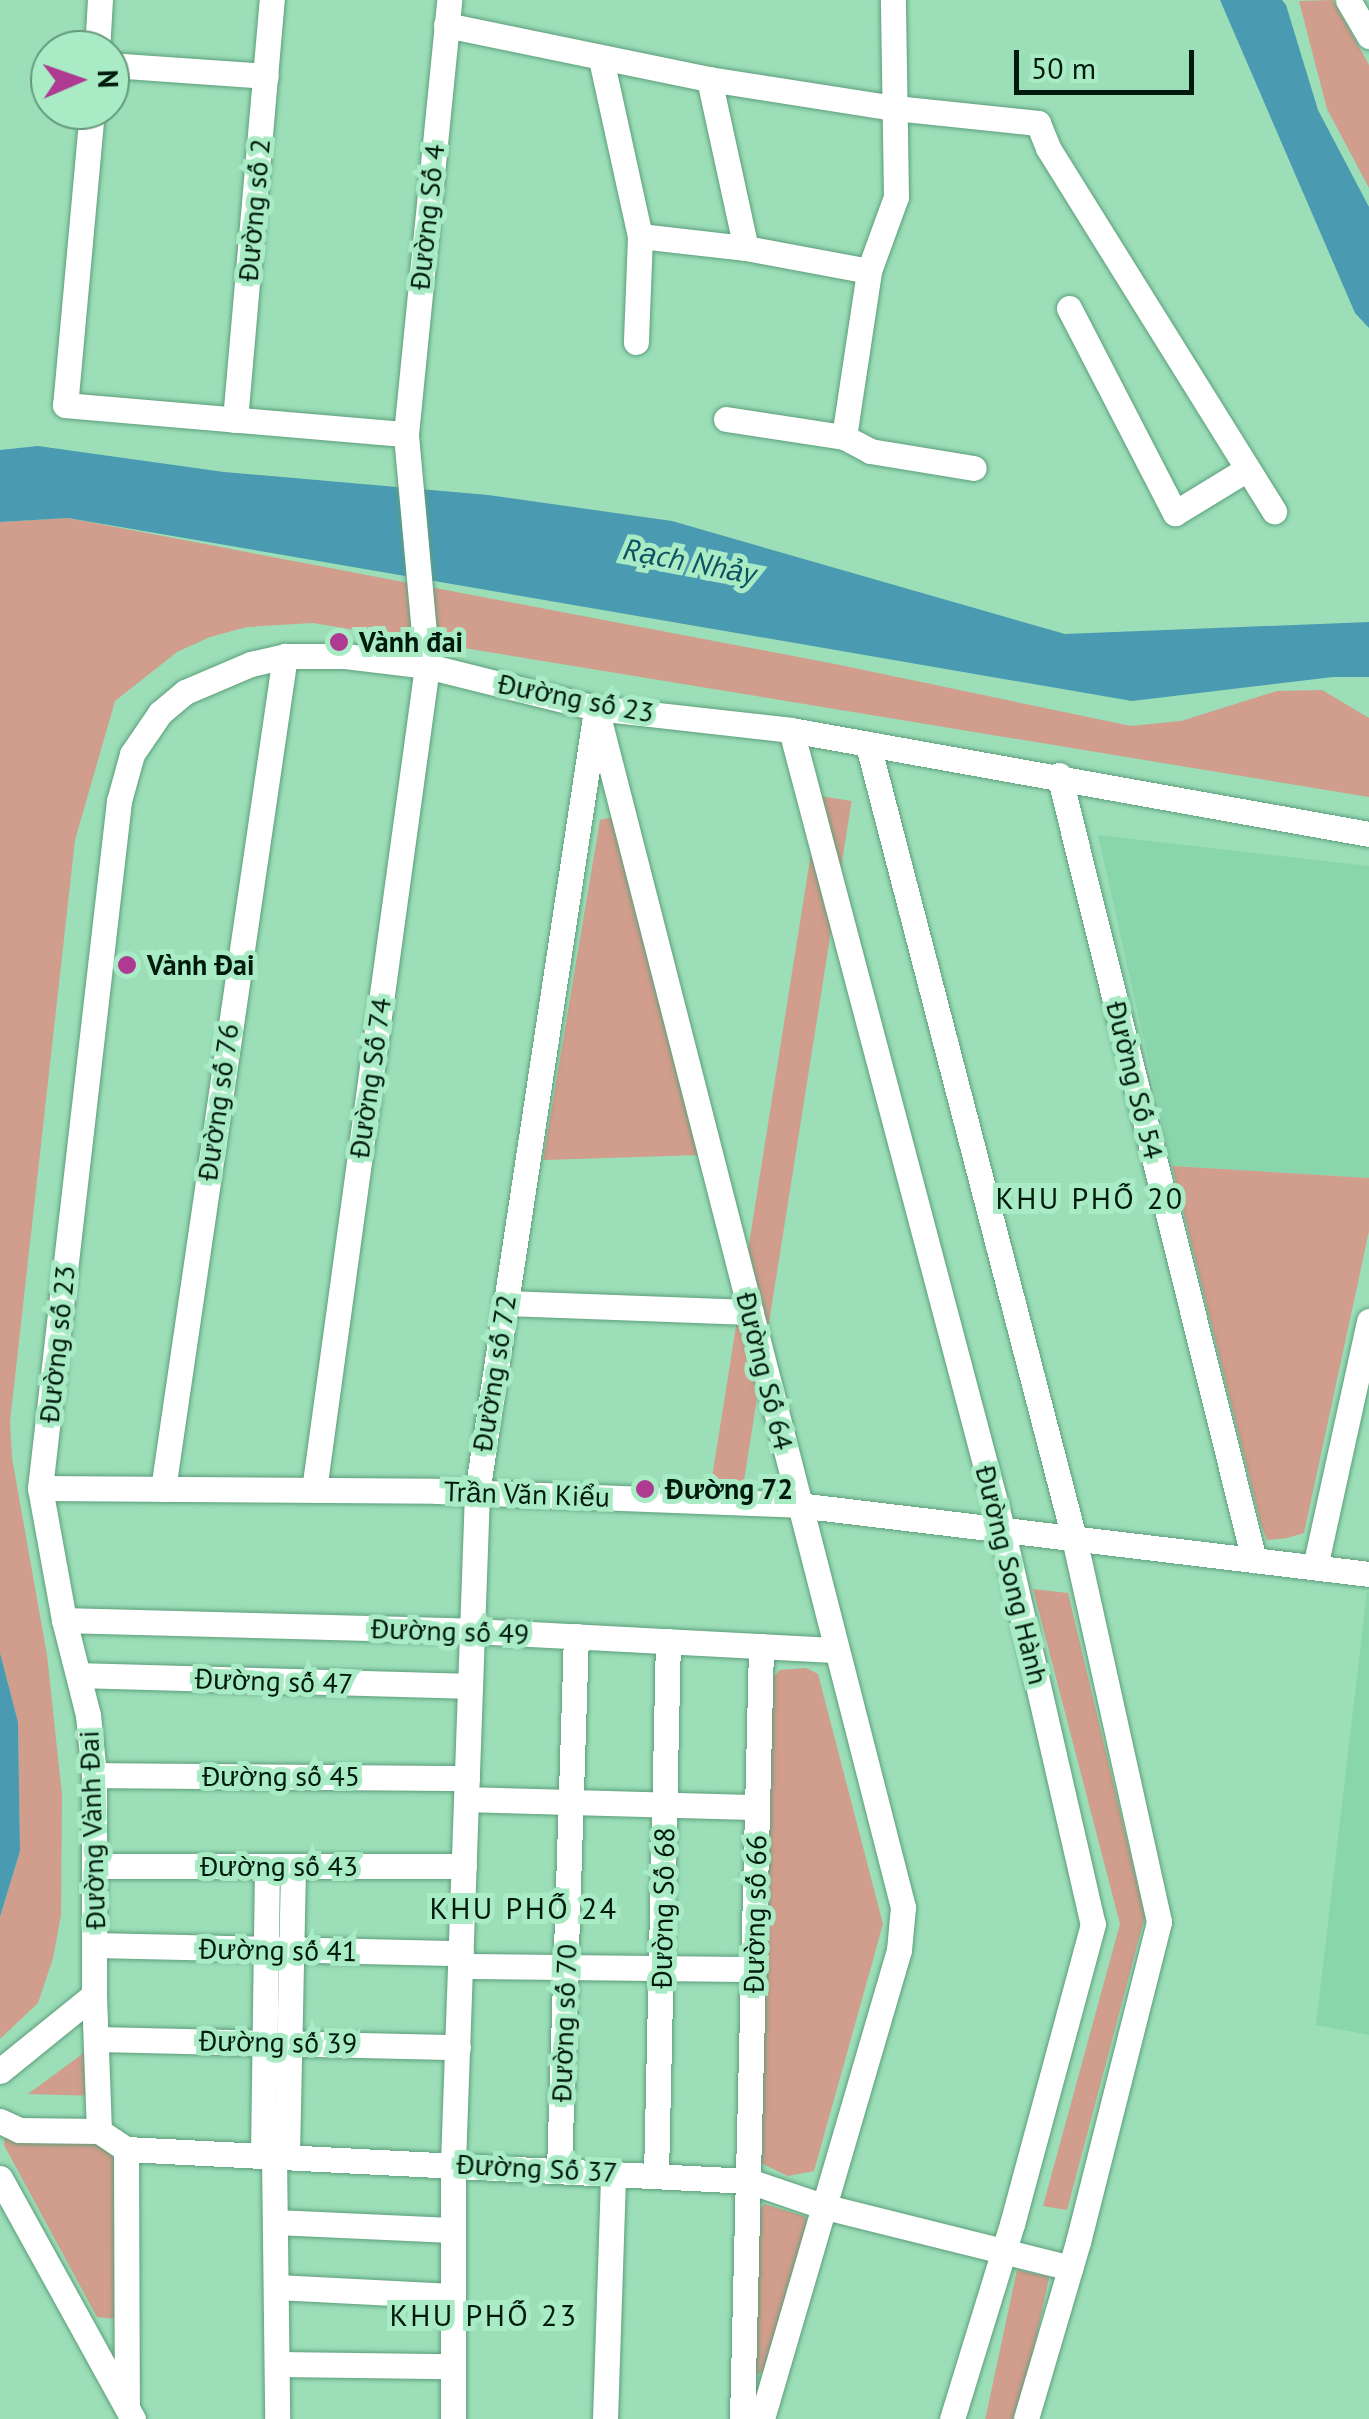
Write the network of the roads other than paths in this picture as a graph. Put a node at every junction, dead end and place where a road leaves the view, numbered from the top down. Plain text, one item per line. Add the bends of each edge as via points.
1 (100, 0) edge
2 (272, 0) edge
3 (893, 0) edge
4 (1348, 0) edge
5 (447, 13) edge
6 (98, 30) edge
7 (1369, 36) edge
8 (601, 59) junction
9 (130, 66) edge
10 (266, 76) junction
11 (709, 78) junction
12 (894, 108) junction
13 (90, 130) edge
14 (640, 236) junction
15 (746, 248) junction
16 (869, 271) junction
17 (1068, 308) dead end
18 (636, 342) dead end
19 (726, 419) dead end
20 (235, 420) junction
21 (844, 436) junction
22 (406, 445) junction
23 (974, 468) dead end
24 (1248, 469) junction
25 (1274, 511) dead end
26 (285, 656) junction
27 (427, 666) junction
28 (596, 708) junction
29 (791, 730) junction
30 (868, 745) junction
31 (1060, 775) junction
32 (1369, 834) edge
33 (505, 1303) junction
34 (751, 1312) junction
35 (1369, 1321) edge
36 (40, 1488) junction
37 (163, 1489) junction
38 (314, 1490) junction
39 (477, 1493) junction
40 (798, 1505) junction
41 (1002, 1528) junction
42 (1074, 1538) junction
43 (1254, 1560) junction
44 (1315, 1568) junction
45 (1369, 1574) edge
46 (64, 1620) junction
47 (472, 1630) junction
48 (576, 1636) junction
49 (668, 1641) junction
50 (761, 1646) junction
51 (836, 1650) junction
52 (78, 1676) junction
53 (470, 1686) junction
54 (94, 1775) junction
55 (467, 1789) junction
56 (572, 1802) junction
57 (665, 1805) junction
58 (757, 1807) junction
59 (95, 1866) junction
60 (280, 1866) junction
61 (464, 1866) junction
62 (96, 1945) junction
63 (279, 1950) junction
64 (461, 1960) junction
65 (566, 1967) junction
66 (662, 1968) junction
67 (754, 1968) junction
68 (94, 1995) junction
69 (98, 2039) junction
70 (278, 2042) junction
71 (458, 2047) junction
72 (0, 2072) edge
73 (0, 2121) edge
74 (99, 2130) junction
75 (126, 2149) junction
76 (275, 2155) junction
77 (452, 2163) junction
78 (559, 2170) junction
79 (613, 2173) junction
80 (656, 2176) junction
81 (0, 2178) edge
82 (749, 2181) junction
83 (822, 2206) junction
84 (275, 2222) junction
85 (452, 2230) junction
86 (1003, 2252) junction
87 (1070, 2268) junction
88 (276, 2287) junction
89 (453, 2296) junction
90 (277, 2364) junction
91 (453, 2366) junction
92 (130, 2413) edge
93 (277, 2419) edge
94 (452, 2419) edge
95 (605, 2419) edge
96 (742, 2419) edge
97 (762, 2419) edge
98 (952, 2419) edge
99 (1026, 2419) edge

1 - 6 street
2 - 10 street, Đường số 2
3 - 12 street
4 - 7 street
5 - 8 street
5 - 22 street, Đường Số 4
8 - 11 street
8 - 14 street
9 - 10 street
10 - 20 street, Đường số 2
11 - 12 street
11 - 15 street
12 - 16 street via 896,197
12 - 24 street via 1038,123
13 - 20 street via 65,405
14 - 15 street
14 - 18 street
15 - 16 street
16 - 21 street
17 - 24 street via 1175,513
19 - 21 street
20 - 22 street
21 - 23 street via 870,452
22 - 27 street, Đường Số 4
24 - 25 street
26 - 27 street, Đường số 23
26 - 36 street, Đường số 23 via 185,692 140,738 125,772
26 - 37 street, Đường số 76
27 - 28 street, Đường số 23
27 - 38 street, Đường Số 74
28 - 29 street, Đường số 23
28 - 33 street, Đường số 72
28 - 34 street, Đường Số 64
29 - 30 street, Đường số 23
29 - 41 street, Đường Song Hành
30 - 31 street, Đường số 23
30 - 42 street
31 - 32 street, Đường số 23
31 - 43 street, Đường Số 54
33 - 34 street
33 - 39 street, Đường số 72
34 - 40 street, Đường Số 64
35 - 44 street
36 - 37 street, Trần Văn Kiểu
36 - 46 street, Đường Vành Đai
37 - 38 street, Trần Văn Kiểu
38 - 39 street, Trần Văn Kiểu
39 - 40 street, Trần Văn Kiểu
39 - 47 street, Đường số 72
40 - 41 street, Trần Văn Kiểu
40 - 51 street, Đường Số 64
41 - 42 street, Trần Văn Kiểu
41 - 86 street, Đường Song Hành via 1093,1924
42 - 43 street, Trần Văn Kiểu
42 - 87 street via 1160,1922
43 - 44 street, Trần Văn Kiểu
44 - 45 street, Trần Văn Kiểu
46 - 47 street, Đường số 49
46 - 52 street, Đường Vành Đai
47 - 48 street, Đường số 49
47 - 53 street, Đường số 72
48 - 49 street, Đường số 49
48 - 56 street, Đường số 70
49 - 50 street, Đường số 49
49 - 57 street, Đường Số 68
50 - 51 street, Đường số 49
50 - 58 street, Đường số 66
51 - 83 street, Đường Số 64 via 904,1907 899,1950
52 - 53 street, Đường số 47
52 - 54 street, Đường Vành Đai
53 - 55 street, Đường số 72
54 - 55 street, Đường số 45
54 - 59 street, Đường Vành Đai
55 - 56 street, Đường số 45
55 - 61 street, Đường số 72
56 - 57 street, Đường số 45
56 - 65 street, Đường số 70
57 - 58 street, Đường số 45
57 - 66 street, Đường Số 68
58 - 67 street, Đường số 66
59 - 60 street, Đường số 43
59 - 62 street, Đường Vành Đai
60 - 61 street, Đường số 43
60 - 63 street
61 - 64 street, Đường số 72
62 - 63 street, Đường số 41
62 - 68 street, Đường Vành Đai
63 - 64 street, Đường số 41
63 - 70 street
64 - 65 street
64 - 71 street, Đường số 72
65 - 66 street
65 - 78 street, Đường số 70
66 - 67 street
66 - 80 street, Đường Số 68
67 - 82 street, Đường số 66
68 - 69 street, Đường Vành Đai
68 - 72 street
69 - 70 street, Đường số 39
69 - 74 street, Đường Vành Đai
70 - 71 street, Đường số 39
70 - 76 street
71 - 77 street, Đường số 72
73 - 74 street via 19,2130
74 - 75 street
75 - 76 street, Đường Số 37
75 - 92 street
76 - 77 street, Đường Số 37
76 - 84 street
77 - 78 street, Đường Số 37
77 - 85 street, Đường số 72
78 - 79 street, Đường Số 37
79 - 80 street, Đường Số 37
79 - 95 street
80 - 82 street, Đường Số 37
81 - 92 street
82 - 83 street, Đường Số 37
82 - 96 street, Đường số 66
83 - 86 street, Đường Số 37
83 - 97 street, Đường Số 64
84 - 85 street
84 - 88 street
85 - 89 street, Đường số 72
86 - 87 street, Đường Số 37
86 - 98 street, Đường Song Hành
87 - 99 street
88 - 89 street
88 - 90 street
89 - 91 street, Đường số 72
90 - 91 street
90 - 93 street
91 - 94 street, Đường số 72

